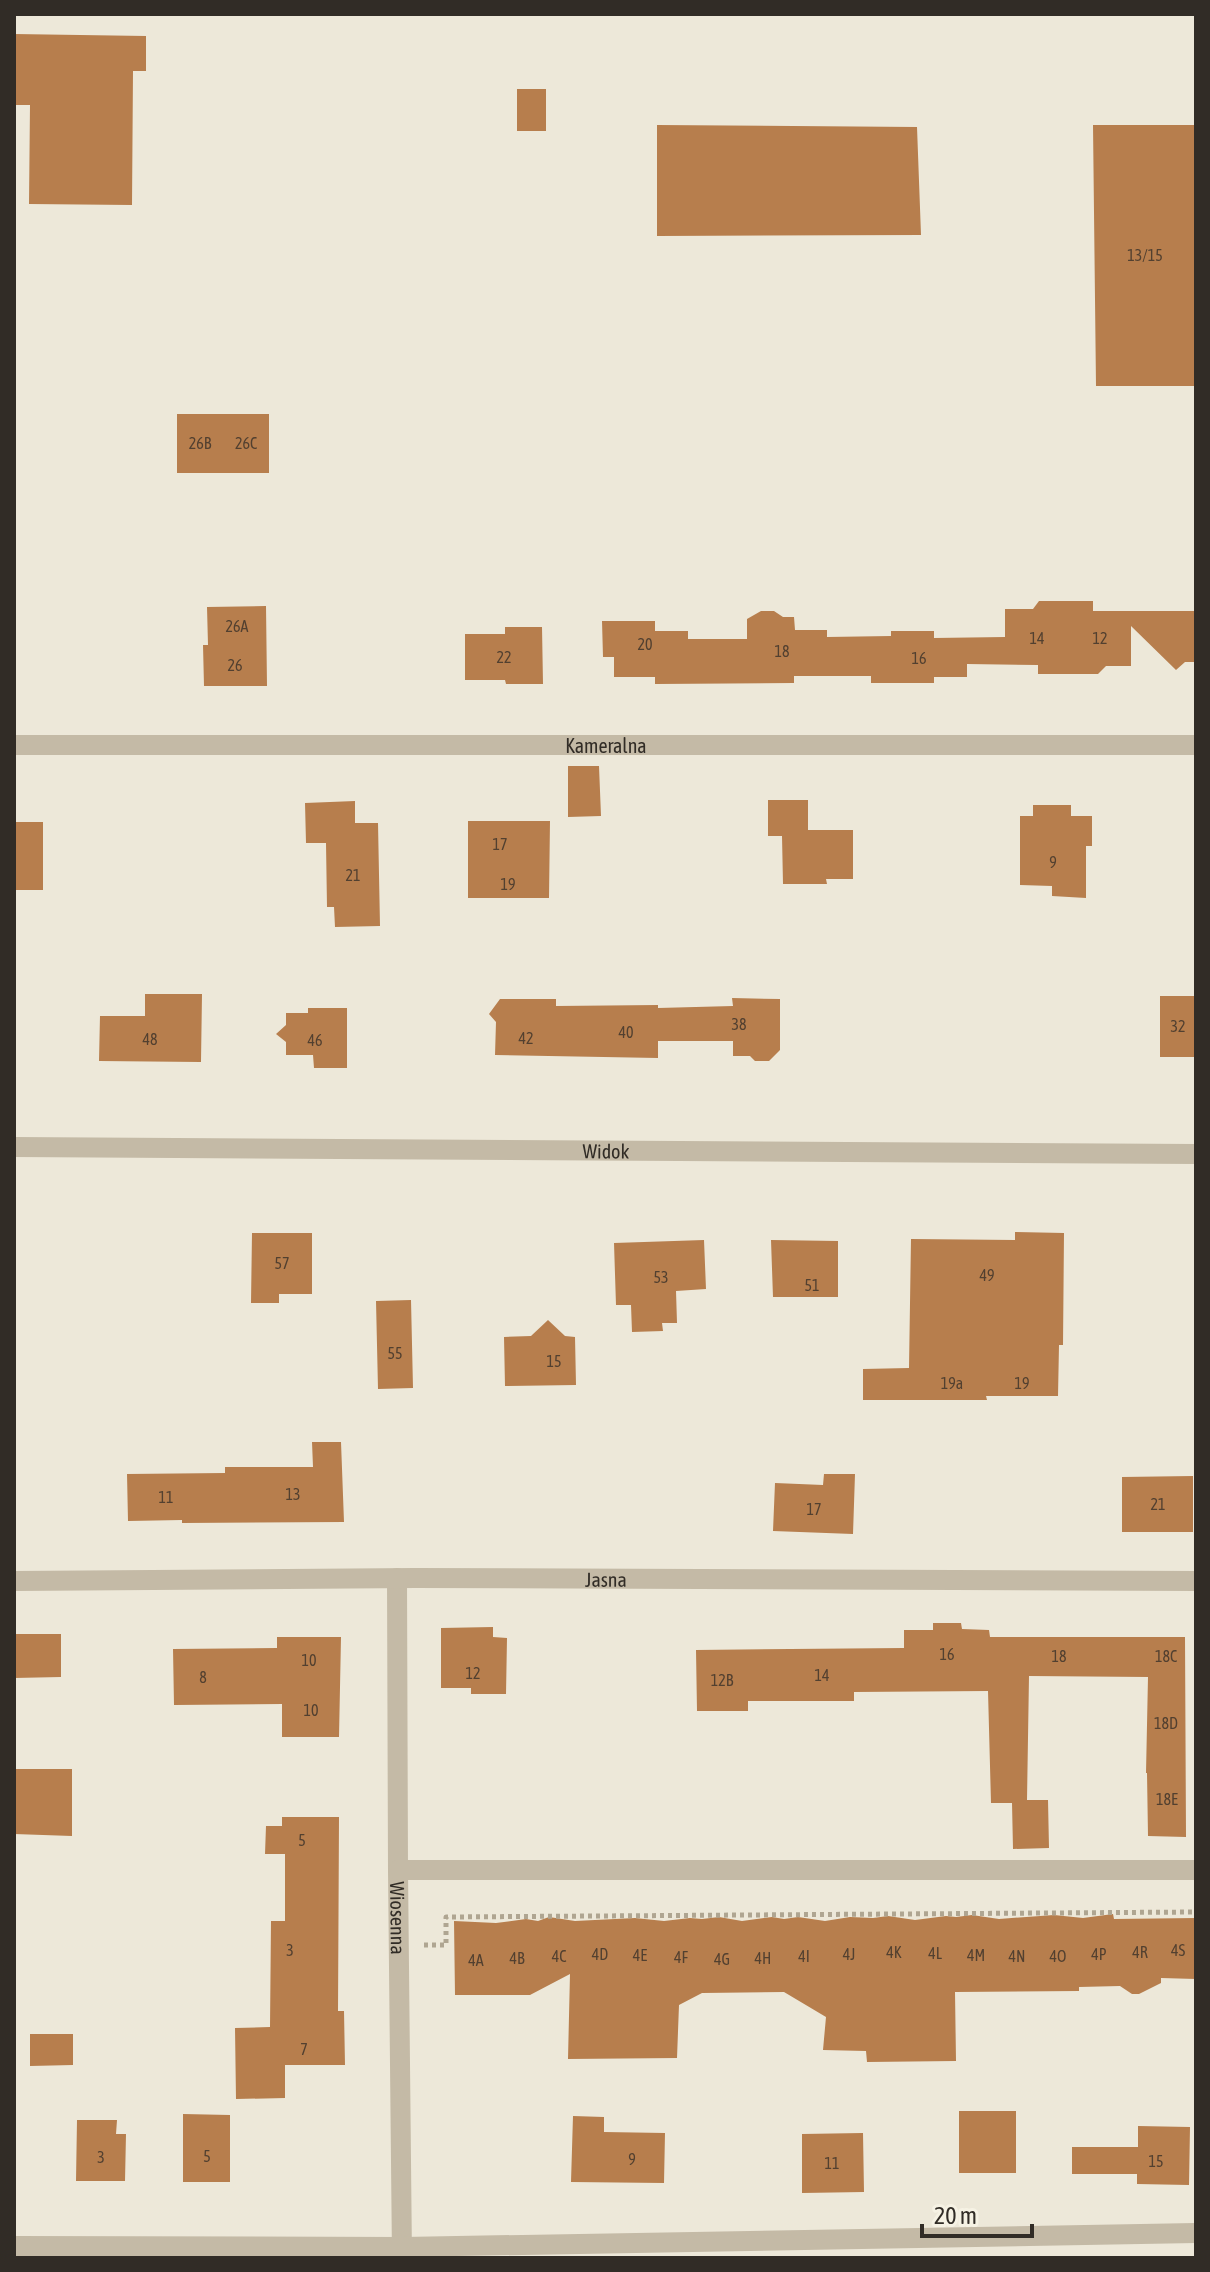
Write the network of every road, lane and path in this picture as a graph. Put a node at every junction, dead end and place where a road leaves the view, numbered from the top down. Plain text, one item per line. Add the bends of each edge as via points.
1 (14, 745) edge
2 (1196, 745) edge
3 (14, 1147) edge
4 (1196, 1154) edge
5 (397, 1578) junction
6 (14, 1581) edge
7 (1196, 1581) edge
8 (398, 1870) junction
9 (1196, 1870) edge
10 (1196, 1912) edge
11 (415, 1945) dead end
12 (1196, 2233) edge
13 (14, 2246) edge
14 (403, 2252) edge

1 - 2 street, Kameralna
3 - 4 street, Widok
5 - 6 street, Jasna
5 - 7 street, Jasna
5 - 8 street, Wiosenna
8 - 9 street
8 - 14 street, Wiosenna
10 - 11 path via 446,1917 446,1945
12 - 14 street
13 - 14 street

